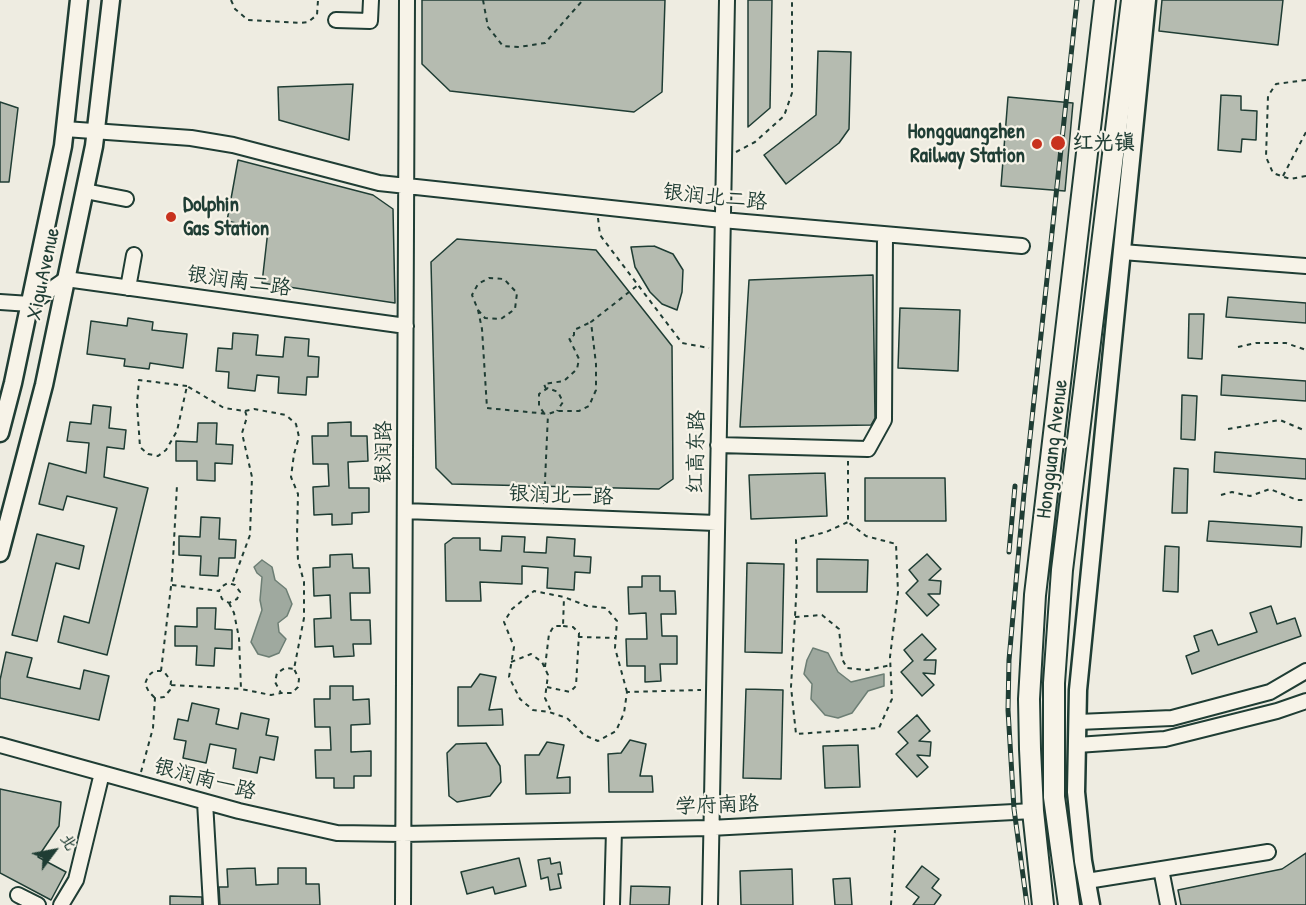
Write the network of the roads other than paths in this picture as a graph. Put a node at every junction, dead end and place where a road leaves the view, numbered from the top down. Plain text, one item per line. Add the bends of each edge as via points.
1 (79, 0) edge
2 (111, 0) edge
3 (371, 0) edge
4 (406, 0) edge
5 (727, 0) edge
6 (1105, 0) edge
7 (1132, 0) edge
8 (1147, 0) edge
9 (336, 20) dead end
10 (66, 123) junction
11 (97, 126) junction
12 (405, 186) junction
13 (85, 191) junction
14 (126, 199) dead end
15 (722, 220) junction
16 (885, 234) junction
17 (1022, 246) dead end
18 (1122, 252) junction
19 (134, 255) dead end
20 (1306, 266) edge
21 (66, 279) junction
22 (128, 288) junction
23 (0, 302) edge
24 (30, 304) junction
25 (406, 326) junction
26 (0, 433) edge
27 (718, 445) junction
28 (405, 511) junction
29 (716, 523) junction
30 (0, 553) edge
31 (1306, 671) edge
32 (1306, 701) edge
33 (1078, 722) junction
34 (0, 745) edge
35 (1077, 745) junction
36 (102, 773) junction
37 (205, 802) junction
38 (1033, 811) junction
39 (710, 828) junction
40 (614, 830) junction
41 (403, 834) junction
42 (1268, 852) dead end
43 (1161, 869) junction
44 (1087, 881) junction
45 (18, 896) dead end
46 (38, 905) edge
47 (61, 905) edge
48 (211, 905) edge
49 (403, 905) edge
50 (612, 905) edge
51 (710, 905) edge
52 (1043, 905) edge
53 (1069, 905) edge
54 (1091, 905) edge
55 (1168, 905) edge

1 - 10 main road, Xiqu Avenue
2 - 11 main road, Xiqu Avenue
3 - 9 street via 370,21
4 - 12 street, 银润路
5 - 15 street, 红高东路
6 - 38 highway, Hongguang Avenue via 1035,596 1029,699
7 - 53 highway, Hongguang Avenue via 1064,558 1055,672 1054,797
8 - 18 main road
10 - 11 street, 银润北二路
10 - 24 main road, Xiqu Avenue
11 - 12 street, 银润北二路 via 233,145 379,183
11 - 13 main road, Xiqu Avenue
12 - 15 street, 银润北二路
12 - 25 street, 银润路
13 - 14 street
13 - 21 main road, Xiqu Avenue
15 - 16 street, 银润北二路
15 - 27 street, 红高东路
16 - 17 street, 银润北二路
16 - 27 street via 885,420 868,449
18 - 20 street
18 - 33 main road
19 - 22 street
21 - 22 street, 银润南二路
21 - 24 street
21 - 30 main road, Xiqu Avenue via 44,386
22 - 25 street, 银润南二路
23 - 24 street
24 - 26 main road, Xiqu Avenue
25 - 28 street, 银润路
27 - 29 street, 红高东路
28 - 29 street, 银润北一路
28 - 41 street, 银润路
29 - 39 street, 红高东路
31 - 33 street via 1270,692 1172,718
32 - 35 street via 1165,739
33 - 35 main road
34 - 36 street, 银润南一路
35 - 44 main road via 1076,792
36 - 37 street, 银润南一路
36 - 47 street via 76,880
37 - 41 street, 银润南一路 via 338,833
37 - 48 street
38 - 39 street, 学府南路
38 - 52 highway, Hongguang Avenue
39 - 40 street, 学府南路
39 - 51 street, 红高东路
40 - 41 street, 学府南路
40 - 50 street
41 - 49 street, 银润路
42 - 43 street
43 - 44 street
43 - 55 street
44 - 54 main road
45 - 46 street

